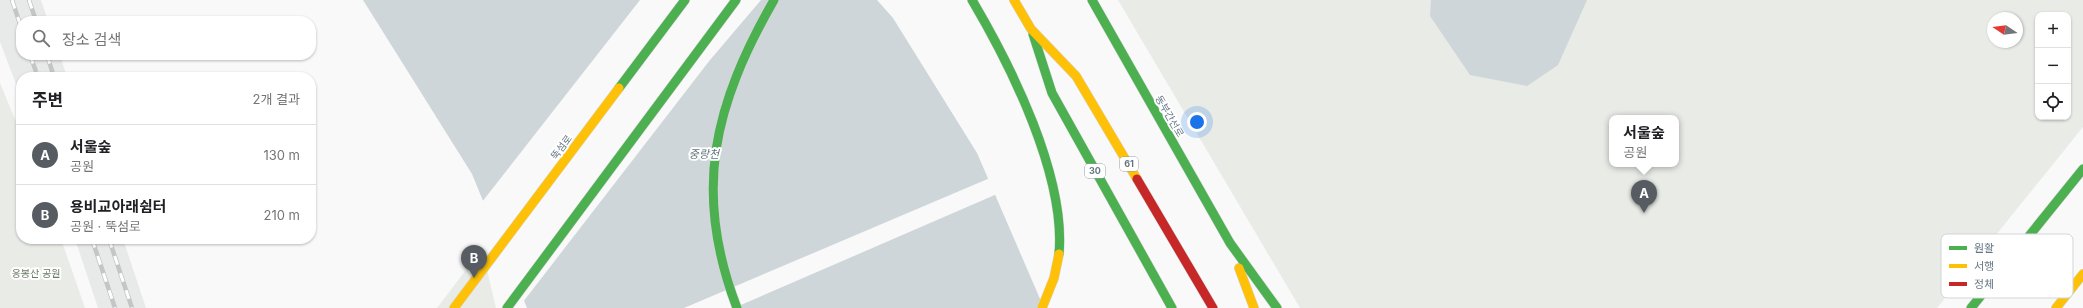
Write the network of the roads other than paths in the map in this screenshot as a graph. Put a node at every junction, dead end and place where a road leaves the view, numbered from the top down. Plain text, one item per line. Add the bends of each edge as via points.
1 (685, 0) edge
2 (736, 0) edge
3 (774, 0) edge
4 (972, 0) edge
5 (1014, 0) edge
6 (1092, 0) edge
7 (1031, 29) junction
8 (2083, 169) edge
9 (2031, 234) edge
10 (1230, 243) junction
11 (2083, 274) edge
12 (2073, 287) edge
13 (1979, 298) edge
14 (2064, 298) edge
15 (454, 308) edge
16 (507, 308) edge
17 (737, 308) edge
18 (1042, 308) edge
19 (1172, 308) edge
20 (1213, 308) edge
21 (1254, 308) edge
22 (1277, 308) edge
23 (1971, 308) edge
24 (2056, 308) edge

1 - 15 main road, 뚝섬로
2 - 16 main road
3 - 17 main road via 733,82 718,134 714,163 718,246
4 - 18 main road via 994,35 1035,134 1051,182 1059,223 1059,251 1054,276
5 - 7 main road, 61
6 - 10 main road, 동부간선로
7 - 19 main road, 30 via 1052,93
7 - 20 main road, 61 via 1076,76
8 - 9 main road
10 - 21 main road
10 - 22 main road
11 - 12 main road
13 - 23 main road
14 - 24 main road

